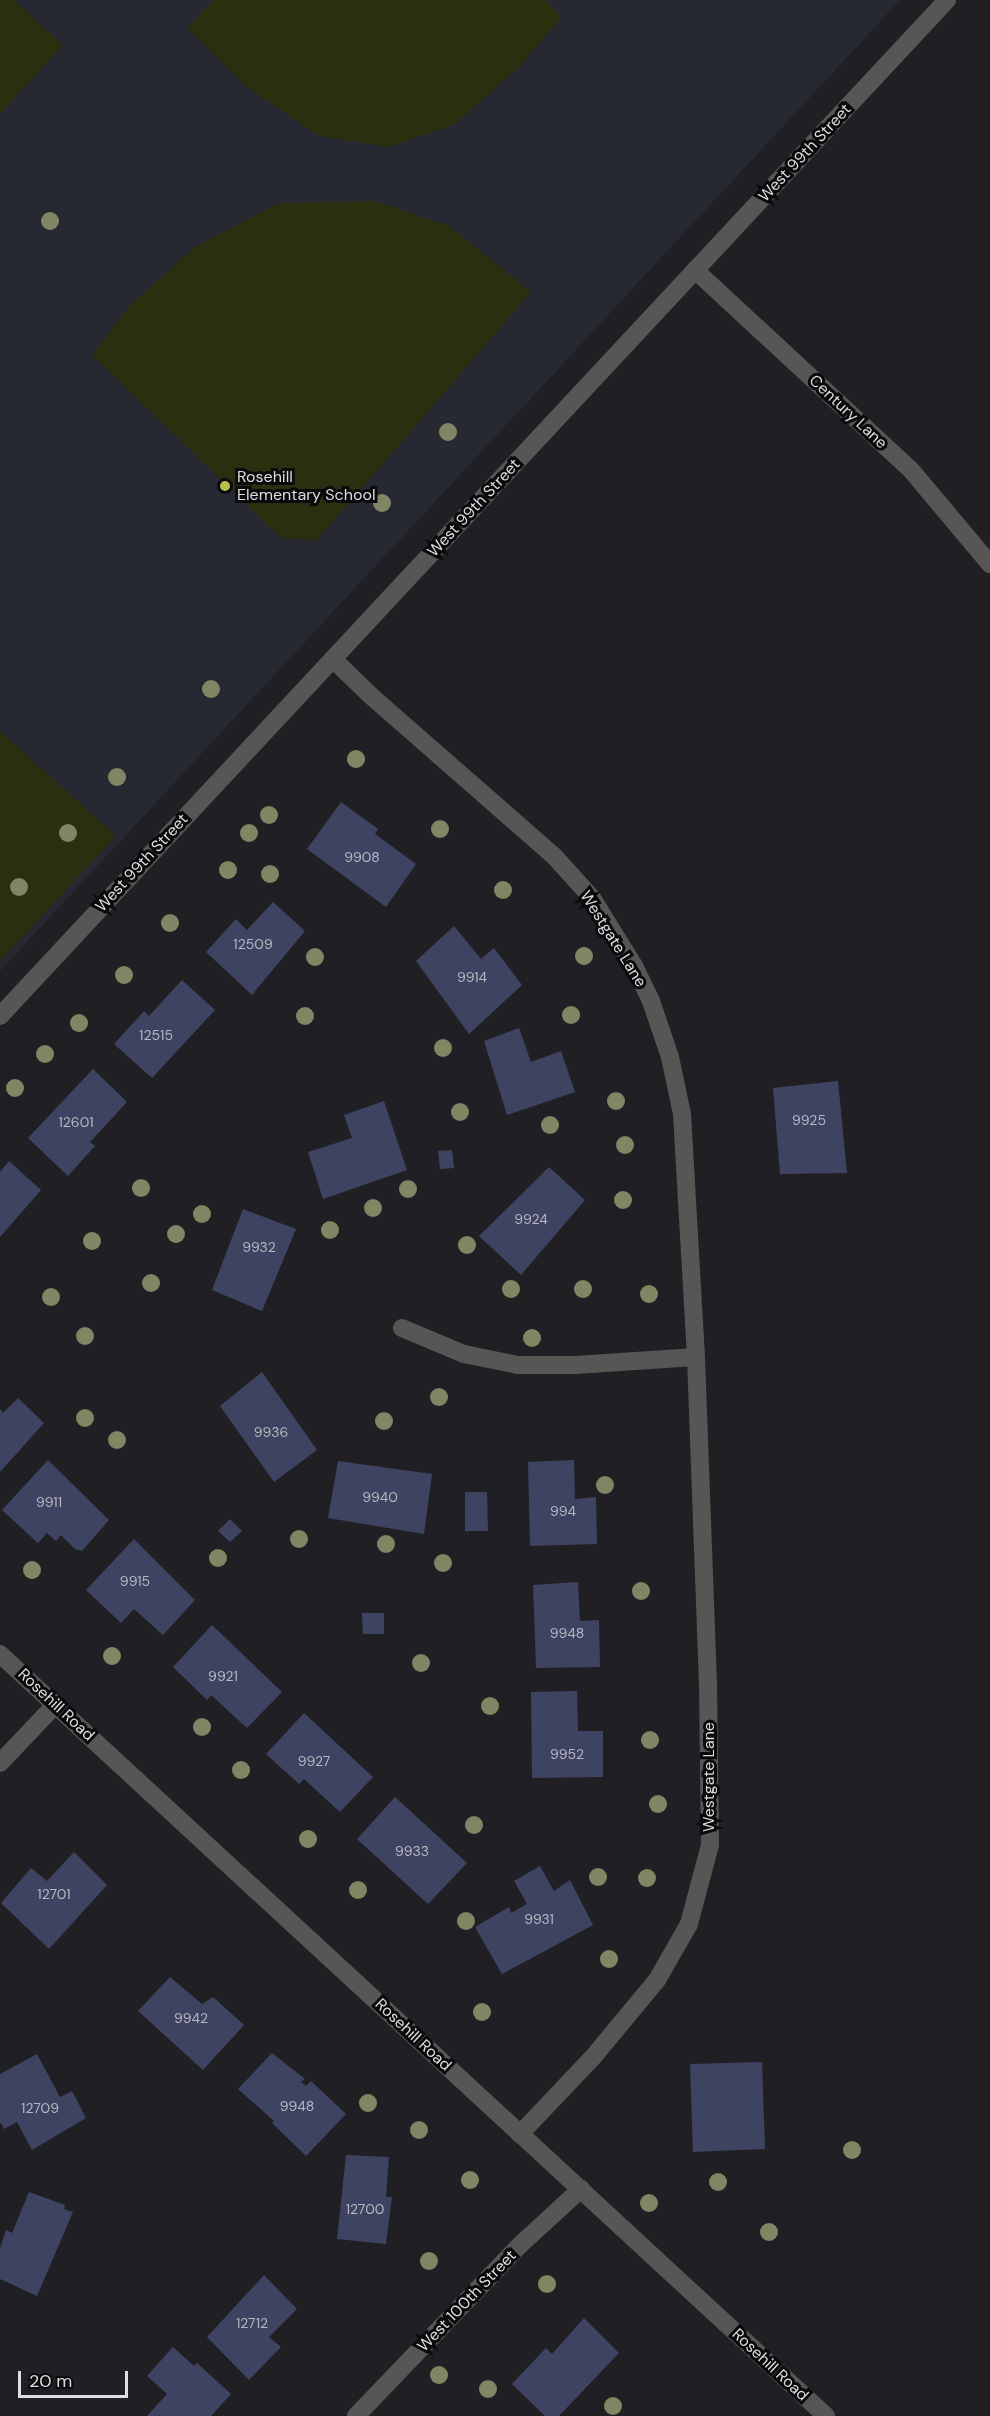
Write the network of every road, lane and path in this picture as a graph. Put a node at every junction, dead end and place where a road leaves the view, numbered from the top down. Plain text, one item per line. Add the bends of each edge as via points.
1 (947, 0) edge
2 (695, 270) junction
3 (990, 564) edge
4 (333, 659) junction
5 (0, 1016) edge
6 (402, 1328) dead end
7 (696, 1357) junction
8 (0, 1654) edge
9 (55, 1705) junction
10 (0, 1763) edge
11 (520, 2134) junction
12 (580, 2189) junction
13 (356, 2416) edge
14 (826, 2416) edge

1 - 2 street, West 99th Street
2 - 3 street, Century Lane via 911,470
2 - 4 street, West 99th Street
4 - 5 street, West 99th Street
4 - 7 street, Westgate Lane via 554,856 592,898 634,966 670,1057 682,1114
6 - 7 street via 464,1354 518,1365
7 - 11 street, Westgate Lane via 710,1845 689,1924 657,1980 594,2056
8 - 9 street, Rosehill Road
9 - 10 street
9 - 11 street, Rosehill Road
11 - 12 street, Rosehill Road
12 - 13 street, West 100th Street via 520,2245
12 - 14 street, Rosehill Road

